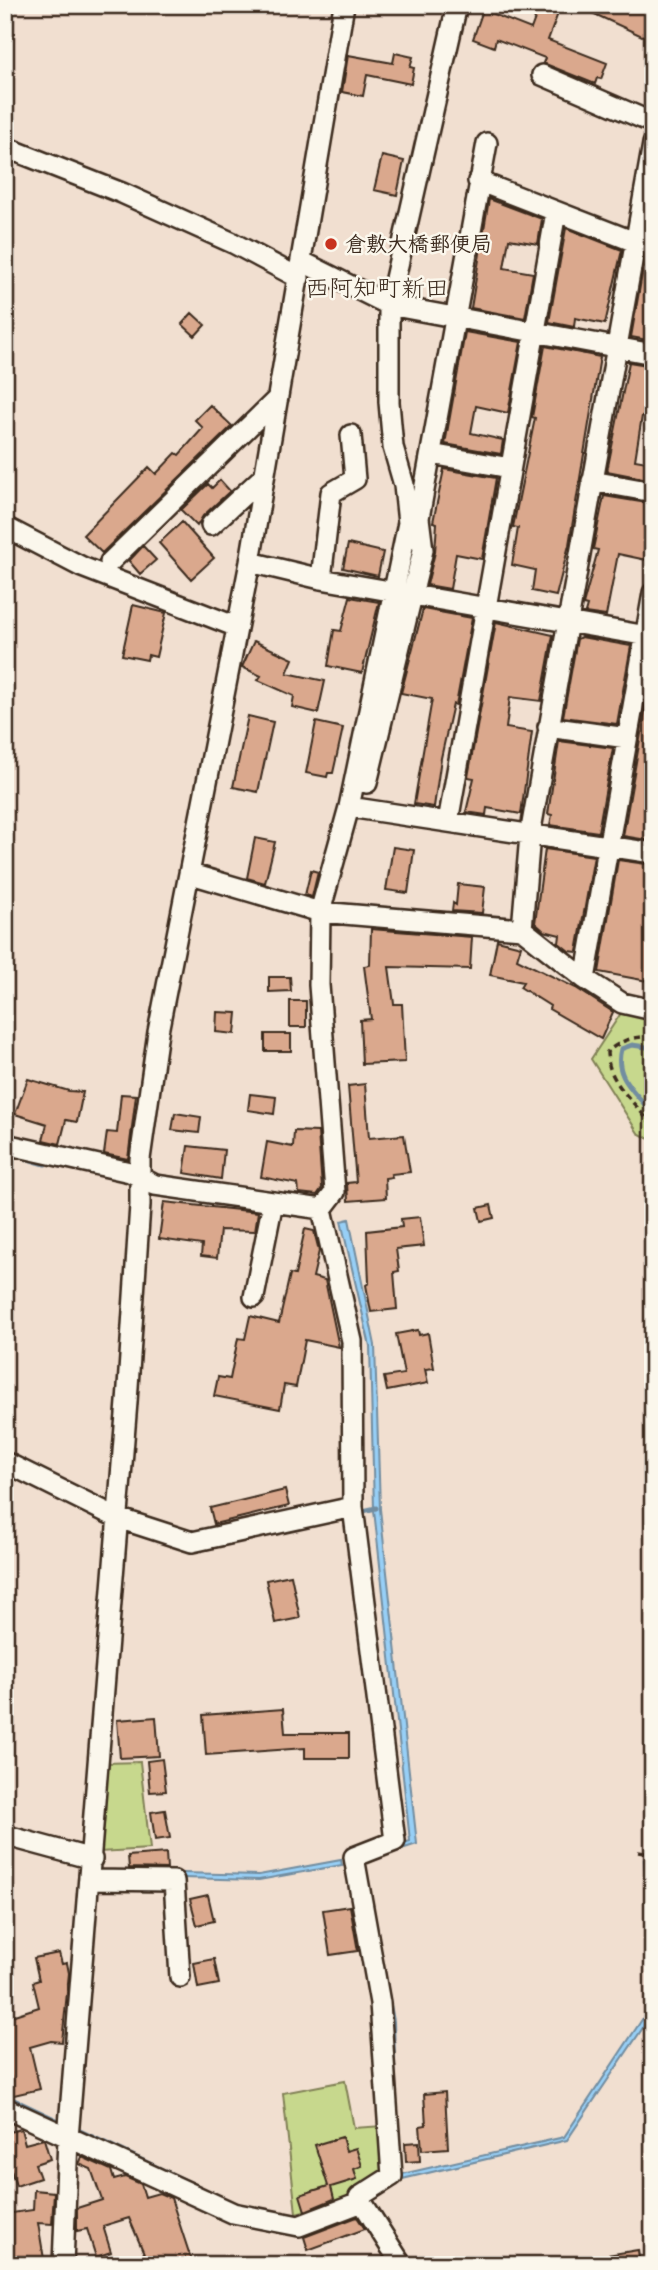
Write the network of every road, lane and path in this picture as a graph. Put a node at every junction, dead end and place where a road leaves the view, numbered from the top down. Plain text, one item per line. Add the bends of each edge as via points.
1 (344, 5) edge
2 (457, 5) edge
3 (542, 75) dead end
4 (653, 123) edge
5 (487, 143) dead end
6 (653, 144) edge
7 (5, 147) edge
8 (478, 181) junction
9 (647, 210) edge
10 (556, 212) junction
11 (635, 242) junction
12 (300, 270) junction
13 (389, 305) junction
14 (456, 317) junction
15 (535, 332) junction
16 (617, 347) junction
17 (653, 354) edge
18 (278, 398) junction
19 (351, 435) dead end
20 (431, 454) junction
21 (510, 468) junction
22 (264, 476) junction
23 (592, 481) junction
24 (653, 492) edge
25 (211, 525) dead end
26 (5, 527) edge
27 (110, 562) dead end
28 (250, 562) junction
29 (321, 579) junction
30 (402, 591) junction
31 (653, 593) edge
32 (485, 605) junction
33 (566, 620) junction
34 (237, 627) junction
35 (649, 636) edge
36 (548, 727) junction
37 (627, 738) junction
38 (355, 808) junction
39 (448, 822) junction
40 (530, 835) junction
41 (607, 846) junction
42 (653, 853) edge
43 (191, 874) junction
44 (320, 912) junction
45 (522, 929) junction
46 (585, 979) junction
47 (653, 1010) edge
48 (653, 1037) edge
49 (653, 1128) edge
50 (5, 1144) edge
51 (141, 1178) junction
52 (273, 1202) junction
53 (322, 1209) junction
54 (254, 1297) dead end
55 (5, 1462) edge
56 (353, 1507) junction
57 (118, 1518) junction
58 (5, 1833) edge
59 (638, 1852) dead end
60 (653, 1854) edge
61 (92, 1858) junction
62 (91, 1880) junction
63 (180, 1977) dead end
64 (5, 2108) edge
65 (68, 2138) junction
66 (362, 2202) junction
67 (63, 2265) edge
68 (402, 2265) edge

1 - 12 street
2 - 13 street
3 - 4 street
5 - 8 street
6 - 9 street
7 - 12 street
8 - 10 street
8 - 14 street
9 - 11 street
10 - 11 street
10 - 15 street
11 - 16 street
12 - 13 street
12 - 18 street
13 - 14 street
13 - 30 street via 389,402 408,523
14 - 15 street
14 - 20 street
15 - 16 street
15 - 21 street
16 - 17 street
16 - 23 street
18 - 22 street
18 - 27 street
19 - 29 street via 355,479 331,494
20 - 21 street
20 - 30 street via 419,519 423,550
21 - 32 street
22 - 25 street
22 - 28 street
23 - 24 street
23 - 33 street
26 - 34 street via 82,567
28 - 29 street
28 - 34 street
29 - 30 street
30 - 32 street
30 - 38 street
31 - 35 street
32 - 33 street
32 - 39 street
33 - 35 street
33 - 36 street
34 - 43 street
35 - 37 street
36 - 37 street
36 - 40 street
37 - 41 street
38 - 39 street
38 - 44 street
39 - 40 street
40 - 41 street
40 - 45 street
41 - 42 street
41 - 46 street
43 - 44 street
43 - 51 street via 158,1032
44 - 45 street
44 - 53 street via 319,985 335,1192
45 - 46 street
46 - 47 street via 622,1003
48 - 49 path via 632,1037 607,1052 621,1091 642,1109
50 - 51 street via 131,1171
51 - 52 street via 155,1185
51 - 57 street
52 - 53 street
52 - 54 street
53 - 56 street via 352,1341
55 - 57 street
56 - 57 street via 192,1542
56 - 66 street via 396,1841 354,1857 380,2003 392,2176 359,2197
57 - 61 street
58 - 61 street
59 - 60 path
61 - 62 street
62 - 63 street via 174,1881
62 - 65 street
64 - 65 street
65 - 66 street via 233,2213 299,2226
65 - 67 street
66 - 68 street

